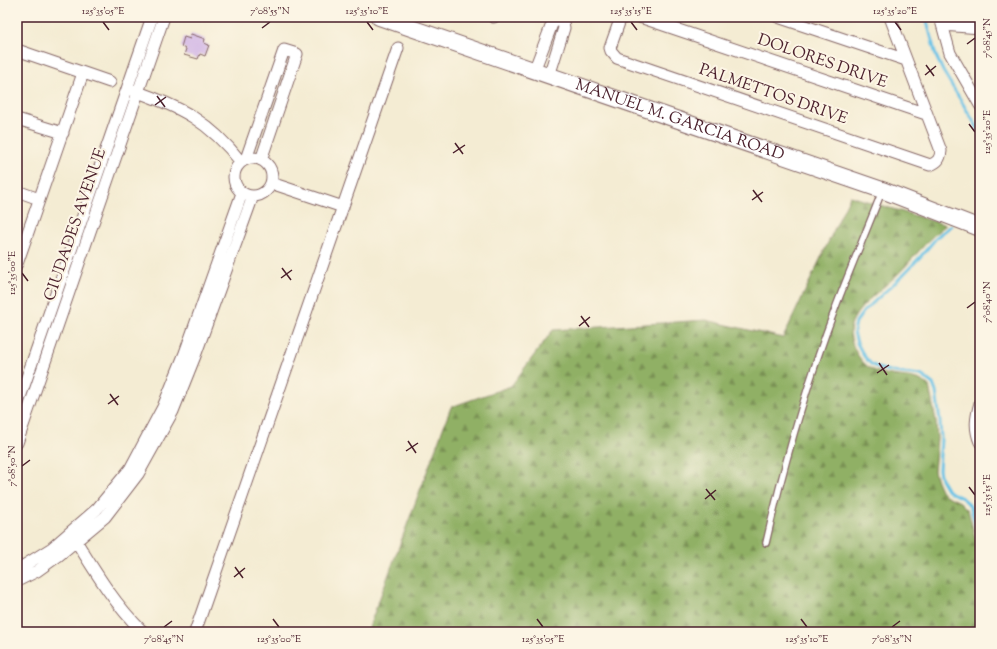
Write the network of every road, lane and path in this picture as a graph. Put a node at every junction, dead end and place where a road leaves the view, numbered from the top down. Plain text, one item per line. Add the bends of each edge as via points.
1 (152, 17) edge
2 (164, 17) edge
3 (379, 17) edge
4 (561, 17) edge
5 (621, 17) edge
6 (640, 17) edge
7 (778, 17) edge
8 (890, 17) edge
9 (941, 21) edge
10 (980, 28) edge
11 (398, 48) dead end
12 (17, 50) edge
13 (906, 60) junction
14 (83, 73) junction
15 (542, 73) junction
16 (110, 82) dead end
17 (127, 88) junction
18 (138, 92) junction
19 (980, 105) edge
20 (926, 114) junction
21 (17, 119) edge
22 (63, 132) junction
23 (261, 160) junction
24 (244, 161) junction
25 (271, 183) junction
26 (882, 190) junction
27 (17, 191) edge
28 (247, 194) junction
29 (39, 198) junction
30 (343, 207) junction
31 (980, 228) edge
32 (17, 264) edge
33 (980, 403) edge
34 (17, 406) edge
35 (17, 442) edge
36 (980, 442) edge
37 (73, 537) junction
38 (766, 543) dead end
39 (17, 570) edge
40 (17, 581) edge
41 (143, 632) edge
42 (195, 632) edge

1 - 17 street, CIUDADES AVENUE
2 - 18 street, CIUDADES AVENUE
3 - 15 main road, MANUEL M. GARCIA ROAD
4 - 15 street via 552,24
4 - 15 street via 564,28
5 - 20 street, PALMETTOS DRIVE via 610,48 617,58 930,165 939,160 941,151
6 - 20 street, DOLORES DRIVE
7 - 13 street
8 - 13 street
9 - 10 street
9 - 19 street via 950,53
11 - 30 street
12 - 14 street
13 - 20 street
14 - 16 street
14 - 22 street
15 - 26 main road, MANUEL M. GARCIA ROAD
17 - 18 street
17 - 34 street, CIUDADES AVENUE
18 - 24 street via 194,117 211,129
18 - 35 street, CIUDADES AVENUE
21 - 22 street
22 - 29 street
23 - 24 street via 251,158
23 - 24 street via 297,54 284,50
23 - 25 street via 270,170
24 - 28 street via 236,169 234,178 236,186
25 - 28 street via 262,194
25 - 30 street
26 - 31 main road, MANUEL M. GARCIA ROAD
26 - 38 lane via 834,310 813,373 793,436
27 - 29 street
28 - 37 street via 181,377 173,412 138,474 105,517
29 - 32 street
30 - 42 street
33 - 36 street via 976,425
37 - 39 street
37 - 40 street via 58,556
37 - 41 street via 108,592

